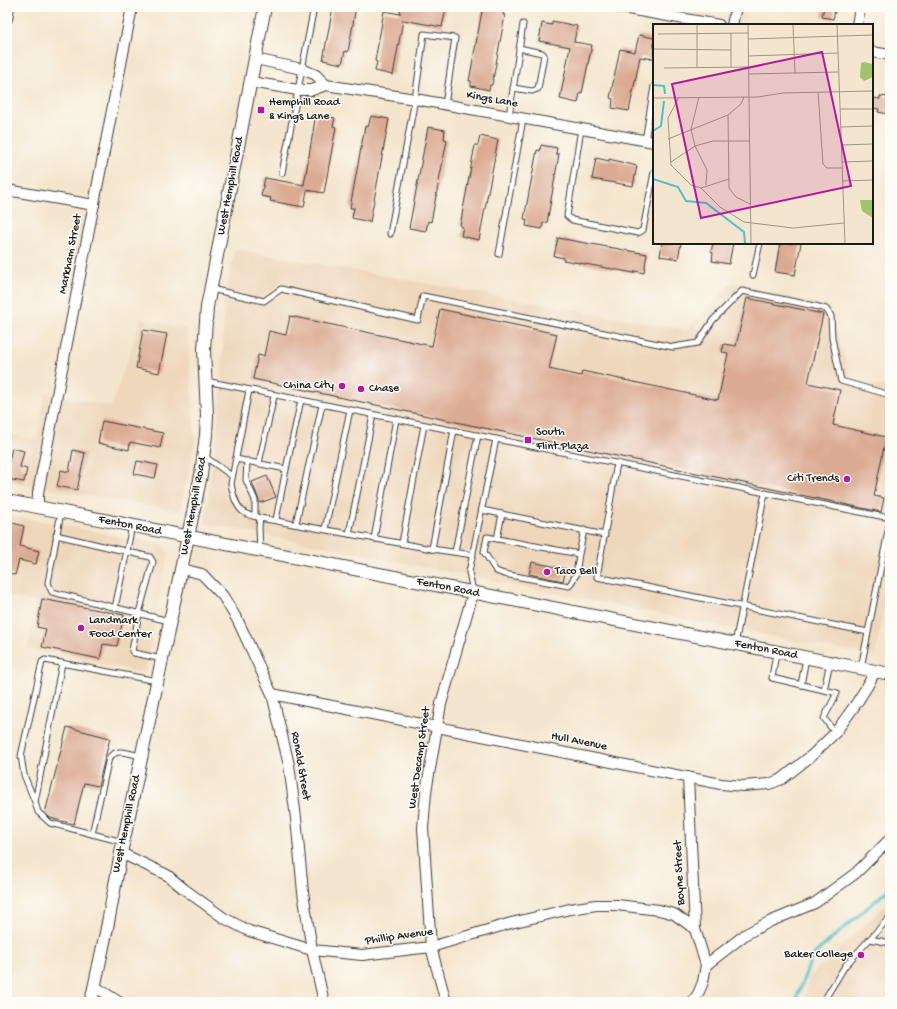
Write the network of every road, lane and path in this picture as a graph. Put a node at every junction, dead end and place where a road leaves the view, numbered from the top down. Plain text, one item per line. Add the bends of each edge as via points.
1 (9, 7) edge
2 (132, 7) edge
3 (265, 7) edge
4 (619, 7) edge
5 (736, 7) edge
6 (860, 7) edge
7 (313, 12) dead end
8 (7, 20) edge
9 (523, 24) dead end
10 (714, 24) edge
11 (732, 24) edge
12 (857, 24) edge
13 (519, 48) junction
14 (873, 52) edge
15 (890, 55) edge
16 (255, 59) junction
17 (302, 69) junction
18 (251, 82) junction
19 (326, 85) junction
20 (513, 88) junction
21 (298, 90) junction
22 (415, 99) junction
23 (653, 100) edge
24 (445, 105) junction
25 (509, 116) junction
26 (523, 119) junction
27 (581, 129) junction
28 (650, 141) edge
29 (282, 173) dead end
30 (653, 177) edge
31 (7, 190) edge
32 (94, 205) junction
33 (390, 234) dead end
34 (760, 244) edge
35 (499, 254) dead end
36 (753, 275) dead end
37 (211, 290) junction
38 (205, 381) junction
39 (249, 390) junction
40 (890, 395) edge
41 (274, 396) junction
42 (301, 400) junction
43 (322, 405) junction
44 (350, 410) junction
45 (373, 415) junction
46 (396, 419) junction
47 (424, 425) junction
48 (454, 430) junction
49 (478, 436) junction
50 (496, 439) junction
51 (204, 456) junction
52 (236, 459) junction
53 (247, 461) junction
54 (617, 463) junction
55 (259, 464) junction
56 (286, 469) junction
57 (232, 476) junction
58 (765, 493) junction
59 (7, 501) edge
60 (38, 507) junction
61 (482, 510) junction
62 (61, 512) junction
63 (502, 514) junction
64 (258, 517) junction
65 (890, 519) edge
66 (276, 520) junction
67 (296, 523) junction
68 (132, 526) junction
69 (325, 529) junction
70 (584, 530) junction
71 (349, 534) junction
72 (56, 535) junction
73 (605, 535) junction
74 (188, 537) junction
75 (374, 539) junction
76 (497, 539) junction
77 (402, 544) junction
78 (432, 549) junction
79 (261, 551) junction
80 (127, 552) junction
81 (455, 552) junction
82 (579, 554) junction
83 (473, 555) junction
84 (182, 568) junction
85 (473, 593) junction
86 (742, 607) junction
87 (115, 608) junction
88 (138, 614) junction
89 (169, 621) junction
90 (868, 632) junction
91 (735, 644) junction
92 (776, 652) junction
93 (806, 657) junction
94 (162, 659) junction
95 (830, 662) junction
96 (62, 663) junction
97 (861, 668) junction
98 (875, 671) junction
99 (890, 674) edge
100 (157, 681) junction
101 (801, 685) junction
102 (824, 690) junction
103 (272, 694) junction
104 (436, 728) junction
105 (835, 733) junction
106 (141, 756) junction
107 (688, 777) junction
108 (35, 802) junction
109 (92, 834) junction
110 (890, 839) edge
111 (122, 847) junction
112 (890, 917) edge
113 (695, 929) junction
114 (870, 939) junction
115 (890, 943) edge
116 (432, 947) junction
117 (312, 950) junction
118 (706, 965) junction
119 (94, 986) junction
120 (91, 1002) edge
121 (119, 1002) edge
122 (324, 1002) edge
123 (446, 1002) edge
124 (692, 1002) edge
125 (823, 1002) edge

1 - 8 street
2 - 32 street, Markham Street
3 - 16 street, West Hemphill Road
4 - 10 street
5 - 11 street
6 - 12 street
7 - 17 lane
9 - 13 lane
13 - 20 lane
13 - 20 lane via 544,55 538,89 532,91
14 - 15 street
16 - 17 street, Kings Lane
16 - 18 street, West Hemphill Road
17 - 19 street, Kings Lane
17 - 21 lane
18 - 21 street, Kings Lane
18 - 37 street, West Hemphill Road
19 - 21 street, Kings Lane via 312,90
19 - 22 street, Kings Lane
20 - 25 lane
21 - 29 lane
22 - 24 street, Kings Lane
22 - 24 lane via 424,34 455,38
22 - 33 lane
23 - 28 lane
24 - 25 street, Kings Lane
25 - 26 street, Kings Lane
26 - 27 street, Kings Lane
26 - 35 lane
27 - 28 street, Kings Lane
27 - 30 lane via 568,216 572,220 638,233 643,230
31 - 32 street
32 - 60 street, Markham Street via 38,493
34 - 36 lane
37 - 38 street, West Hemphill Road via 205,329
37 - 40 lane via 264,301 281,289 418,320 423,296 673,347 698,343 713,320 742,291 826,309 831,316 832,338 841,382
38 - 39 lane
38 - 51 street, West Hemphill Road via 207,415
39 - 41 lane
39 - 52 lane
41 - 42 lane
41 - 55 lane
42 - 43 lane
42 - 56 lane
43 - 44 lane
43 - 67 lane
44 - 45 lane
44 - 69 lane
45 - 46 lane
45 - 71 lane
46 - 47 lane
46 - 75 lane
47 - 48 lane
47 - 77 lane
48 - 49 lane
48 - 78 lane
49 - 50 lane
49 - 81 lane
50 - 54 lane
50 - 61 lane
51 - 57 lane
51 - 74 street, West Hemphill Road
52 - 53 lane
52 - 57 lane
53 - 55 lane
53 - 64 lane via 246,480 256,500
54 - 58 lane
54 - 73 lane
55 - 56 lane
56 - 66 lane
57 - 64 lane via 232,493 239,508 246,514
58 - 65 lane
58 - 86 lane
59 - 60 street, Fenton Road
60 - 62 street, Fenton Road
61 - 63 lane
61 - 83 lane
62 - 68 street, Fenton Road
62 - 72 lane
63 - 70 lane
63 - 76 lane
64 - 66 lane
64 - 79 lane
65 - 90 lane
66 - 67 lane
67 - 69 lane
68 - 74 street, Fenton Road
68 - 80 lane
69 - 71 lane
70 - 73 lane
70 - 82 lane
71 - 75 lane
72 - 80 lane
72 - 87 lane via 48,583 52,592
73 - 86 lane via 598,577
74 - 79 street, Fenton Road
74 - 84 street, West Hemphill Road
75 - 77 lane
76 - 82 lane
76 - 82 lane via 487,537 484,552 496,571 538,582 570,586 576,575
77 - 78 lane
78 - 81 lane
79 - 85 street, Fenton Road
80 - 87 lane
80 - 88 lane via 150,557 153,562
81 - 83 lane
83 - 85 lane via 470,572
84 - 89 street, West Hemphill Road
84 - 103 street, Ronald Street via 202,574 223,596 238,621
85 - 91 street, Fenton Road
85 - 104 street, West Decamp Street via 440,704
86 - 90 lane
86 - 91 lane
87 - 88 lane
88 - 89 lane
88 - 94 lane via 132,651
89 - 94 street, West Hemphill Road
90 - 97 lane
91 - 92 street, Fenton Road
92 - 93 street, Fenton Road
92 - 101 lane via 772,678
93 - 95 street, Fenton Road
93 - 101 lane
94 - 100 street, West Hemphill Road
95 - 97 street, Fenton Road
95 - 102 lane
96 - 100 lane
96 - 108 lane
96 - 108 lane via 45,660 42,662 21,756 24,775
97 - 98 street, Fenton Road
98 - 99 street, Fenton Road
98 - 105 street, Hull Avenue
100 - 106 street, West Hemphill Road
101 - 102 lane
102 - 105 lane via 837,693 824,718
103 - 104 street, Hull Avenue
103 - 117 street, Ronald Street via 289,765
104 - 107 street, Hull Avenue
104 - 116 street, West Decamp Street via 423,828
105 - 107 street, Hull Avenue via 782,779 769,784 743,786
106 - 109 lane via 118,751 109,758
106 - 111 street, West Hemphill Road
107 - 113 street, Boyne Street
108 - 109 lane via 38,812 50,823
109 - 111 lane
110 - 118 street via 856,873 815,903 746,934
111 - 117 street, Phillip Avenue via 167,875 224,918 249,931
111 - 119 street, West Hemphill Road
112 - 114 lane
113 - 116 street, Phillip Avenue via 674,914 659,910 596,905 511,923
113 - 118 street, Boyne Street
114 - 115 lane
114 - 125 lane via 845,966
116 - 117 street, Phillip Avenue via 362,955
116 - 123 street, West Decamp Street
117 - 122 street, Ronald Street
118 - 124 street via 703,982
119 - 120 street, West Hemphill Road
119 - 121 street

